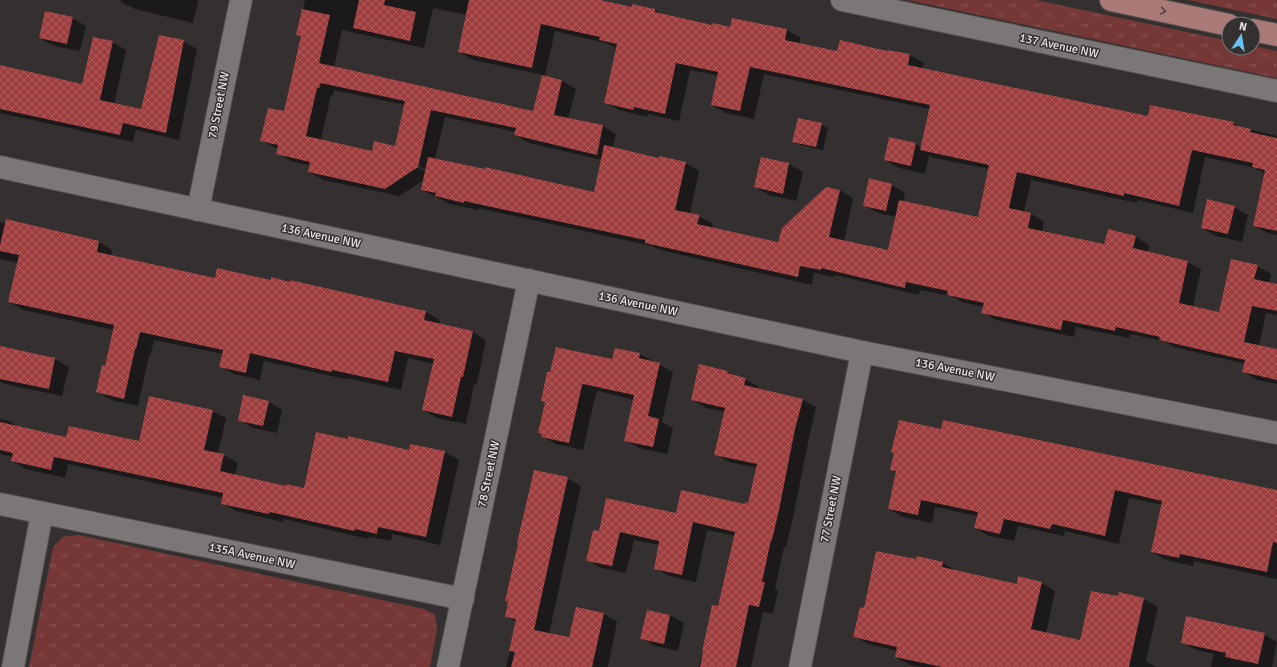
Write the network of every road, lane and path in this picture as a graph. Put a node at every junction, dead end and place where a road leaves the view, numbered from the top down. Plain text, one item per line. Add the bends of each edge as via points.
1 (241, 0) edge
2 (842, 0) edge
3 (1112, 0) edge
4 (1221, 23) edge
5 (1261, 32) edge
6 (1277, 35) edge
7 (1277, 91) edge
8 (0, 167) edge
9 (198, 210) junction
10 (529, 280) junction
11 (862, 352) junction
12 (1277, 433) edge
13 (0, 504) edge
14 (42, 513) junction
15 (463, 599) junction
16 (13, 667) edge
17 (448, 667) edge
18 (800, 667) edge

1 - 9 street, 79 Street NW
2 - 7 street, 137 Avenue NW
3 -> 4 main road
5 - 6 main road
8 - 9 street, 136 Avenue NW
9 - 10 street, 136 Avenue NW
10 - 11 street, 136 Avenue NW
10 - 15 street, 78 Street NW
11 - 12 street, 136 Avenue NW
11 - 18 street, 77 Street NW
13 - 14 street, 135A Avenue NW
14 - 15 street, 135A Avenue NW
14 - 16 street
15 - 17 street, 78 Street NW

